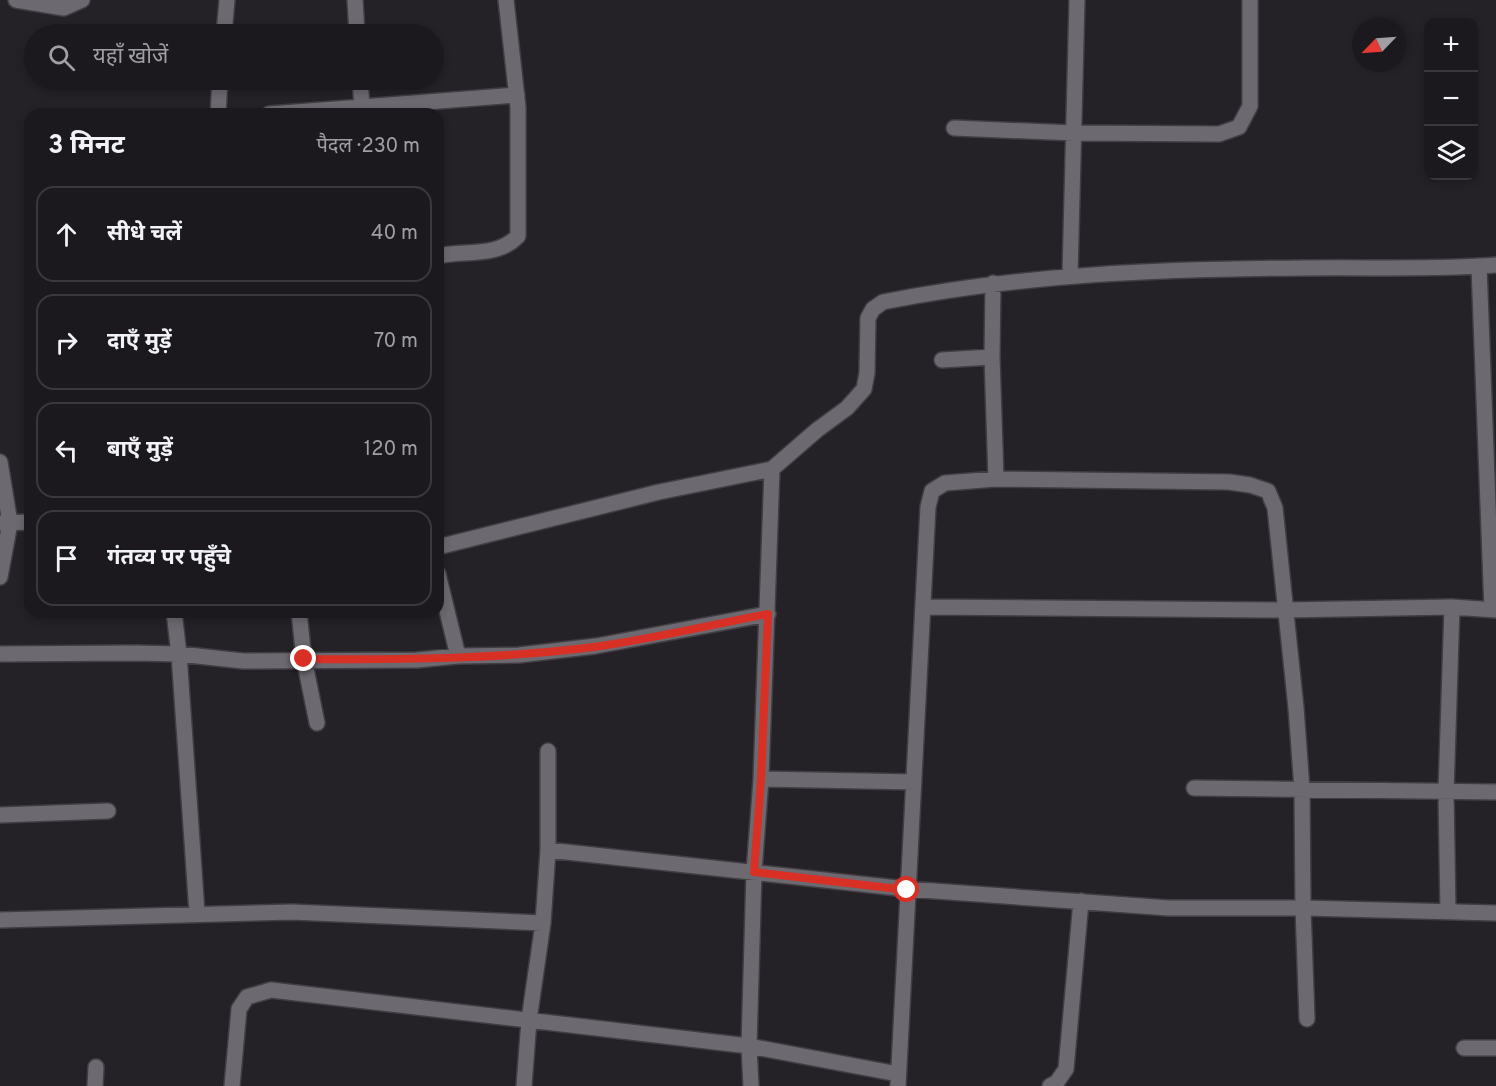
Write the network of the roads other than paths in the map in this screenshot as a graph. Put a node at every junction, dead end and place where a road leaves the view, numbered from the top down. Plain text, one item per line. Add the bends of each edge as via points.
1 (16, 0) edge
2 (82, 0) edge
3 (227, 0) edge
4 (355, 0) edge
5 (506, 0) edge
6 (1077, 0) edge
7 (1250, 0) edge
8 (225, 24) edge
9 (356, 24) edge
10 (219, 90) edge
11 (361, 90) edge
12 (517, 95) junction
13 (362, 107) junction
14 (218, 108) edge
15 (349, 108) edge
16 (954, 128) dead end
17 (1075, 133) junction
18 (444, 255) edge
19 (1496, 265) edge
20 (1479, 266) junction
21 (1070, 275) junction
22 (993, 283) junction
23 (992, 357) junction
24 (942, 360) dead end
25 (0, 462) edge
26 (771, 470) junction
27 (996, 480) junction
28 (24, 522) edge
29 (5, 523) edge
30 (444, 546) edge
31 (0, 577) edge
32 (444, 599) edge
33 (924, 607) junction
34 (1452, 607) junction
35 (1285, 610) junction
36 (1494, 610) edge
37 (768, 614) junction
38 (175, 618) edge
39 (300, 618) edge
40 (0, 654) edge
41 (179, 654) junction
42 (458, 656) junction
43 (304, 659) junction
44 (317, 723) dead end
45 (548, 751) dead end
46 (761, 779) junction
47 (914, 782) junction
48 (1194, 788) dead end
49 (1302, 789) junction
50 (1446, 792) junction
51 (1496, 792) edge
52 (108, 811) dead end
53 (0, 815) edge
54 (548, 850) junction
55 (754, 872) junction
56 (907, 890) junction
57 (1081, 901) junction
58 (1303, 908) junction
59 (1448, 912) junction
60 (197, 913) junction
61 (1496, 913) edge
62 (0, 920) edge
63 (543, 923) junction
64 (1307, 1019) dead end
65 (529, 1020) junction
66 (749, 1047) junction
67 (1464, 1048) dead end
68 (1496, 1048) edge
69 (96, 1067) dead end
70 (898, 1080) edge
71 (95, 1086) edge
72 (232, 1086) edge
73 (524, 1086) edge
74 (751, 1086) edge
75 (1050, 1086) edge

1 - 2 street via 64,8
3 - 8 street
4 - 9 street
5 - 12 street
6 - 17 street
7 - 17 street via 1250,106 1239,127 1219,134
10 - 14 street
11 - 13 street
12 - 13 street
12 - 18 street via 518,236 496,250
13 - 15 street
16 - 17 street
17 - 21 street
19 - 20 street
20 - 21 street
20 - 36 street
21 - 22 street
22 - 23 street
22 - 26 street via 883,302 873,309 868,318 864,389 847,408
23 - 24 street
23 - 27 street
25 - 29 street
26 - 30 street via 659,492
26 - 37 street
27 - 33 street via 945,483 932,491 927,507
27 - 35 street via 1229,482 1268,491 1275,508
28 - 29 street
29 - 31 street
32 - 42 street
33 - 35 street
33 - 47 street
34 - 35 street
34 - 36 street
34 - 50 street
35 - 49 street
37 - 42 street via 596,646 519,655
37 - 46 street
38 - 41 street
39 - 43 street
40 - 41 street
41 - 43 street via 243,661
41 - 60 street
42 - 43 street via 417,660
43 - 44 street
45 - 54 street
46 - 47 street
46 - 55 street
47 - 56 street
48 - 49 street
49 - 50 street
49 - 58 street
50 - 51 street
50 - 59 street
52 - 53 street
54 - 55 street
54 - 63 street
55 - 56 street
55 - 66 street
56 - 57 street
56 - 70 street
57 - 58 street via 1169,908
57 - 75 street via 1066,1069
58 - 59 street
58 - 64 street
59 - 61 street
60 - 62 street
60 - 63 street via 292,912
63 - 65 street
65 - 66 street
65 - 72 street via 265,991 247,997 239,1010
65 - 73 street
66 - 70 street
66 - 74 street
67 - 68 street
69 - 71 street

